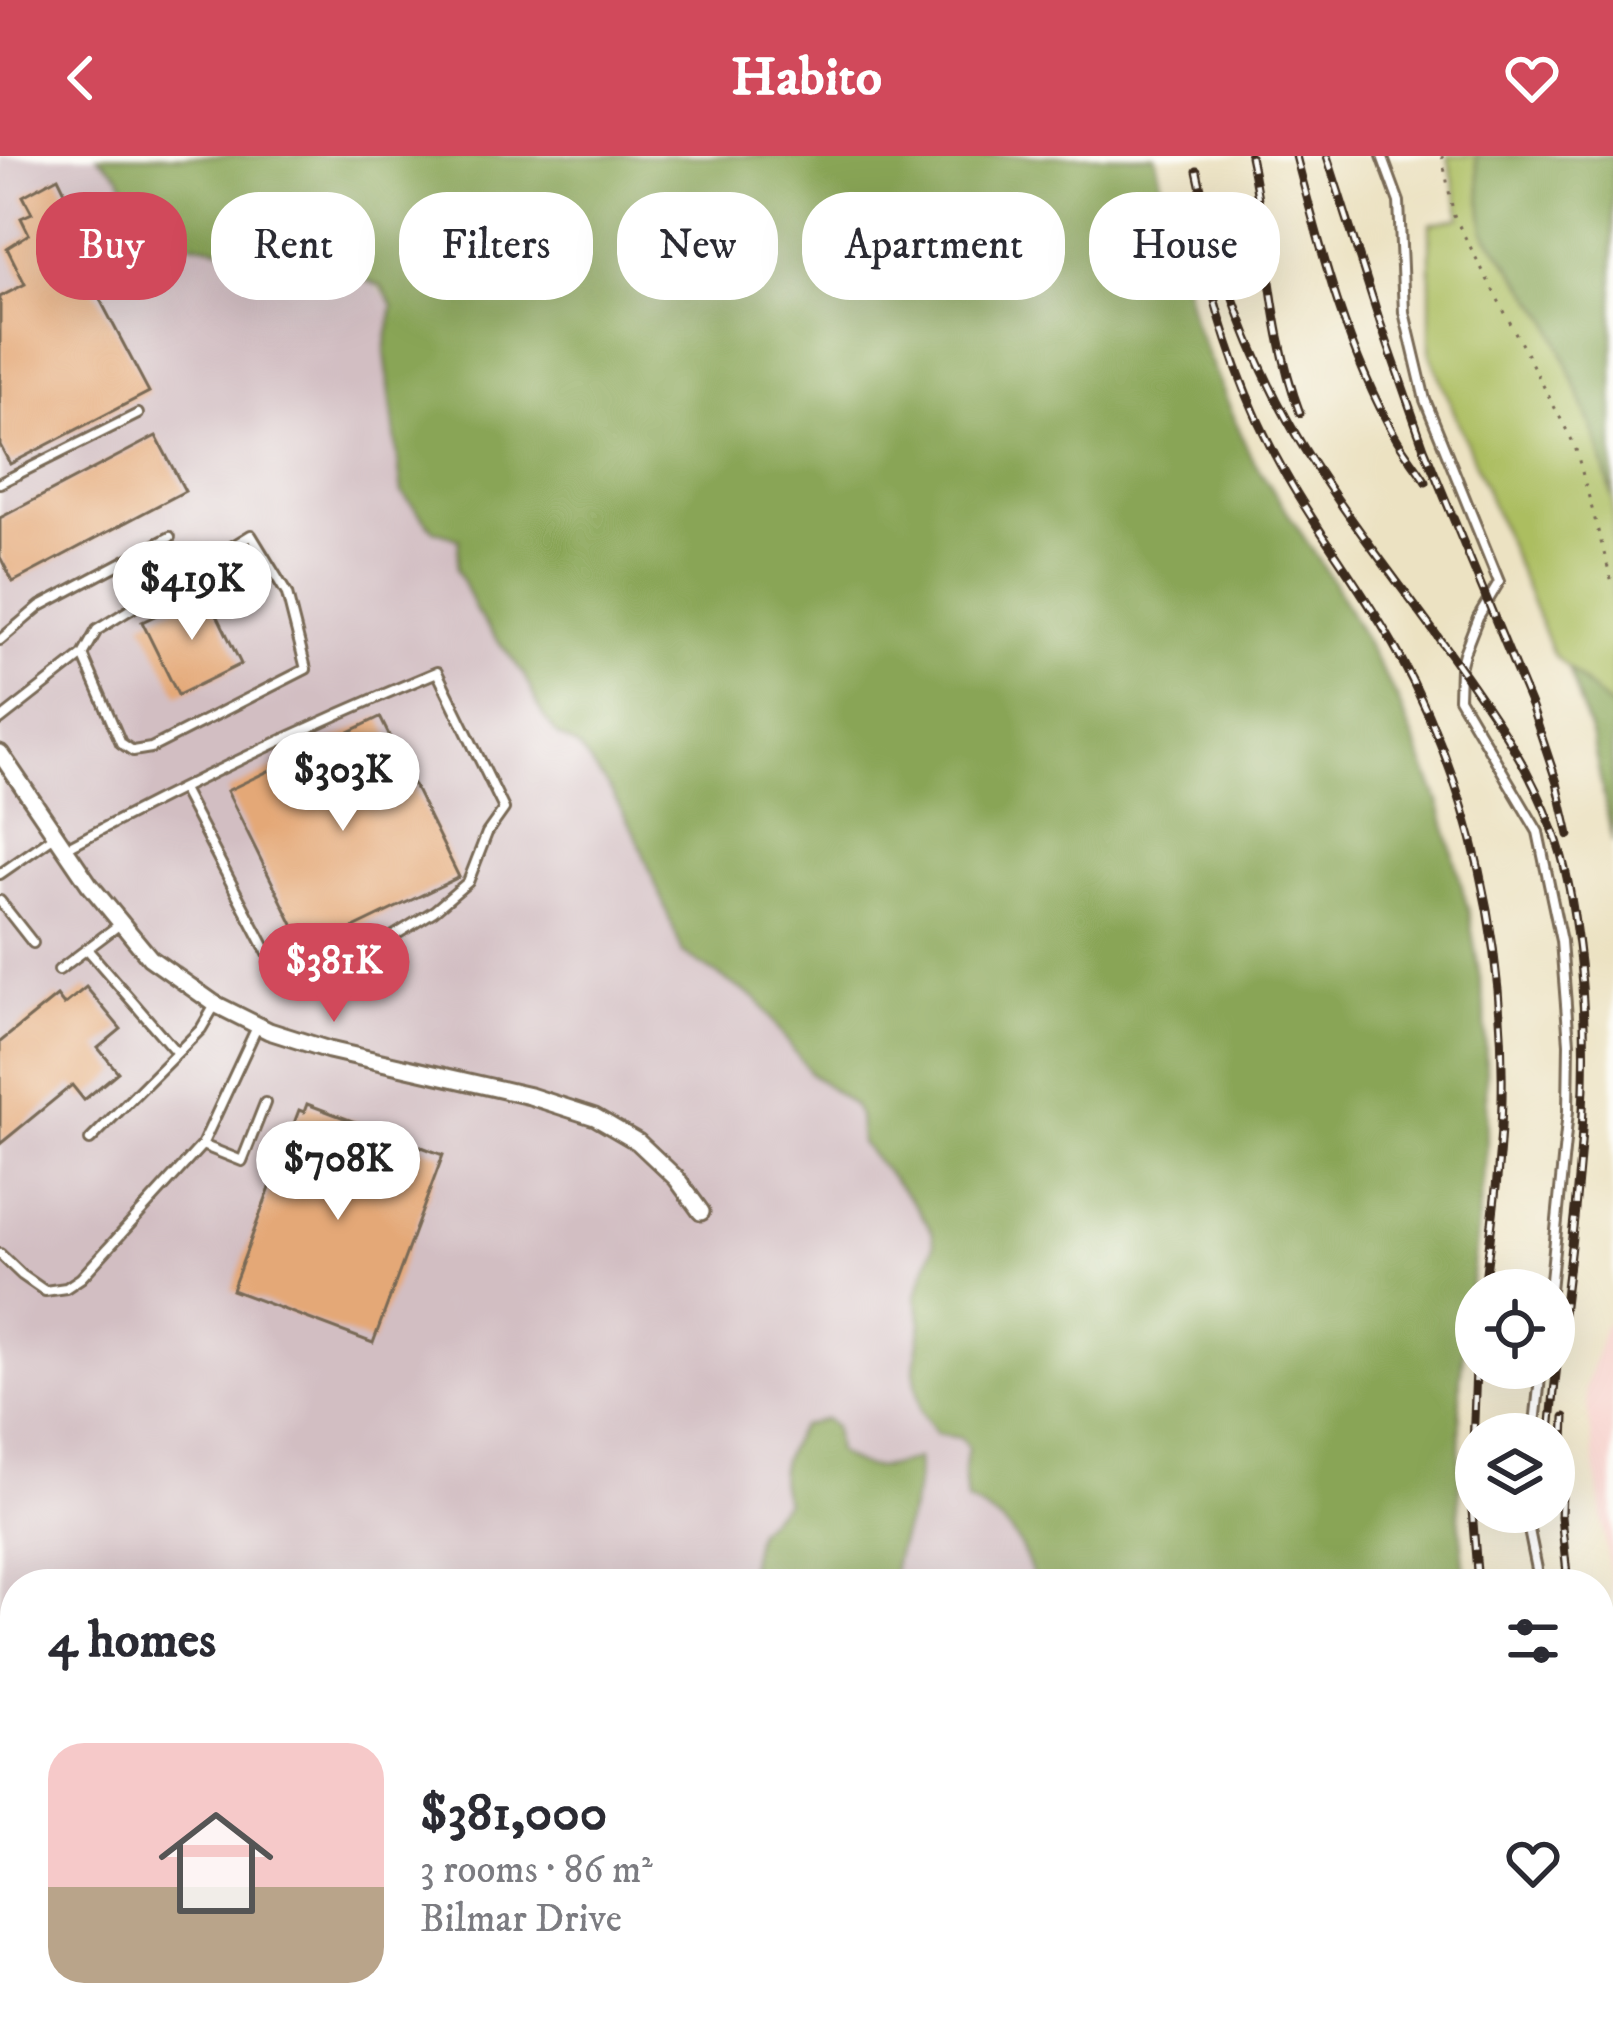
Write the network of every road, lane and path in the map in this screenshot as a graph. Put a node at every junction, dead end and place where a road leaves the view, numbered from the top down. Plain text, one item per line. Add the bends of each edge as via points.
1 (1382, 156) edge
2 (1442, 156) edge
3 (138, 414) dead end
4 (0, 483) edge
5 (170, 537) dead end
6 (1613, 586) edge
7 (0, 640) edge
8 (83, 655) junction
9 (0, 720) edge
10 (0, 753) edge
11 (182, 789) junction
12 (60, 842) junction
13 (0, 874) edge
14 (0, 902) edge
15 (121, 922) junction
16 (33, 944) dead end
17 (87, 949) junction
18 (59, 970) dead end
19 (215, 1004) junction
20 (258, 1026) junction
21 (176, 1052) junction
22 (265, 1102) dead end
23 (90, 1141) dead end
24 (202, 1145) junction
25 (701, 1212) dead end
26 (0, 1254) edge
27 (1552, 1269) edge
28 (1530, 1533) edge
29 (1537, 1569) edge

1 - 27 lane via 1399,202 1404,312 1425,400 1499,582 1464,652 1459,698 1538,832 1561,941 1568,1111
2 - 6 path via 1454,217 1575,446
3 - 4 lane
5 - 7 lane via 40,607
8 - 8 lane via 121,743 133,751 306,669 287,594 251,535 97,630
8 - 9 lane
10 - 12 street
11 - 11 lane via 437,672 504,809 468,882 400,932 310,981 276,969
11 - 12 lane
12 - 13 lane
12 - 15 street
14 - 16 lane
15 - 17 lane
15 - 19 street via 150,958
17 - 18 lane
17 - 21 lane
19 - 20 street
19 - 21 lane
20 - 24 lane
20 - 25 street via 595,1118 638,1142
21 - 23 lane
22 - 24 lane via 242,1161
24 - 26 lane via 66,1288 45,1291
28 - 29 lane

